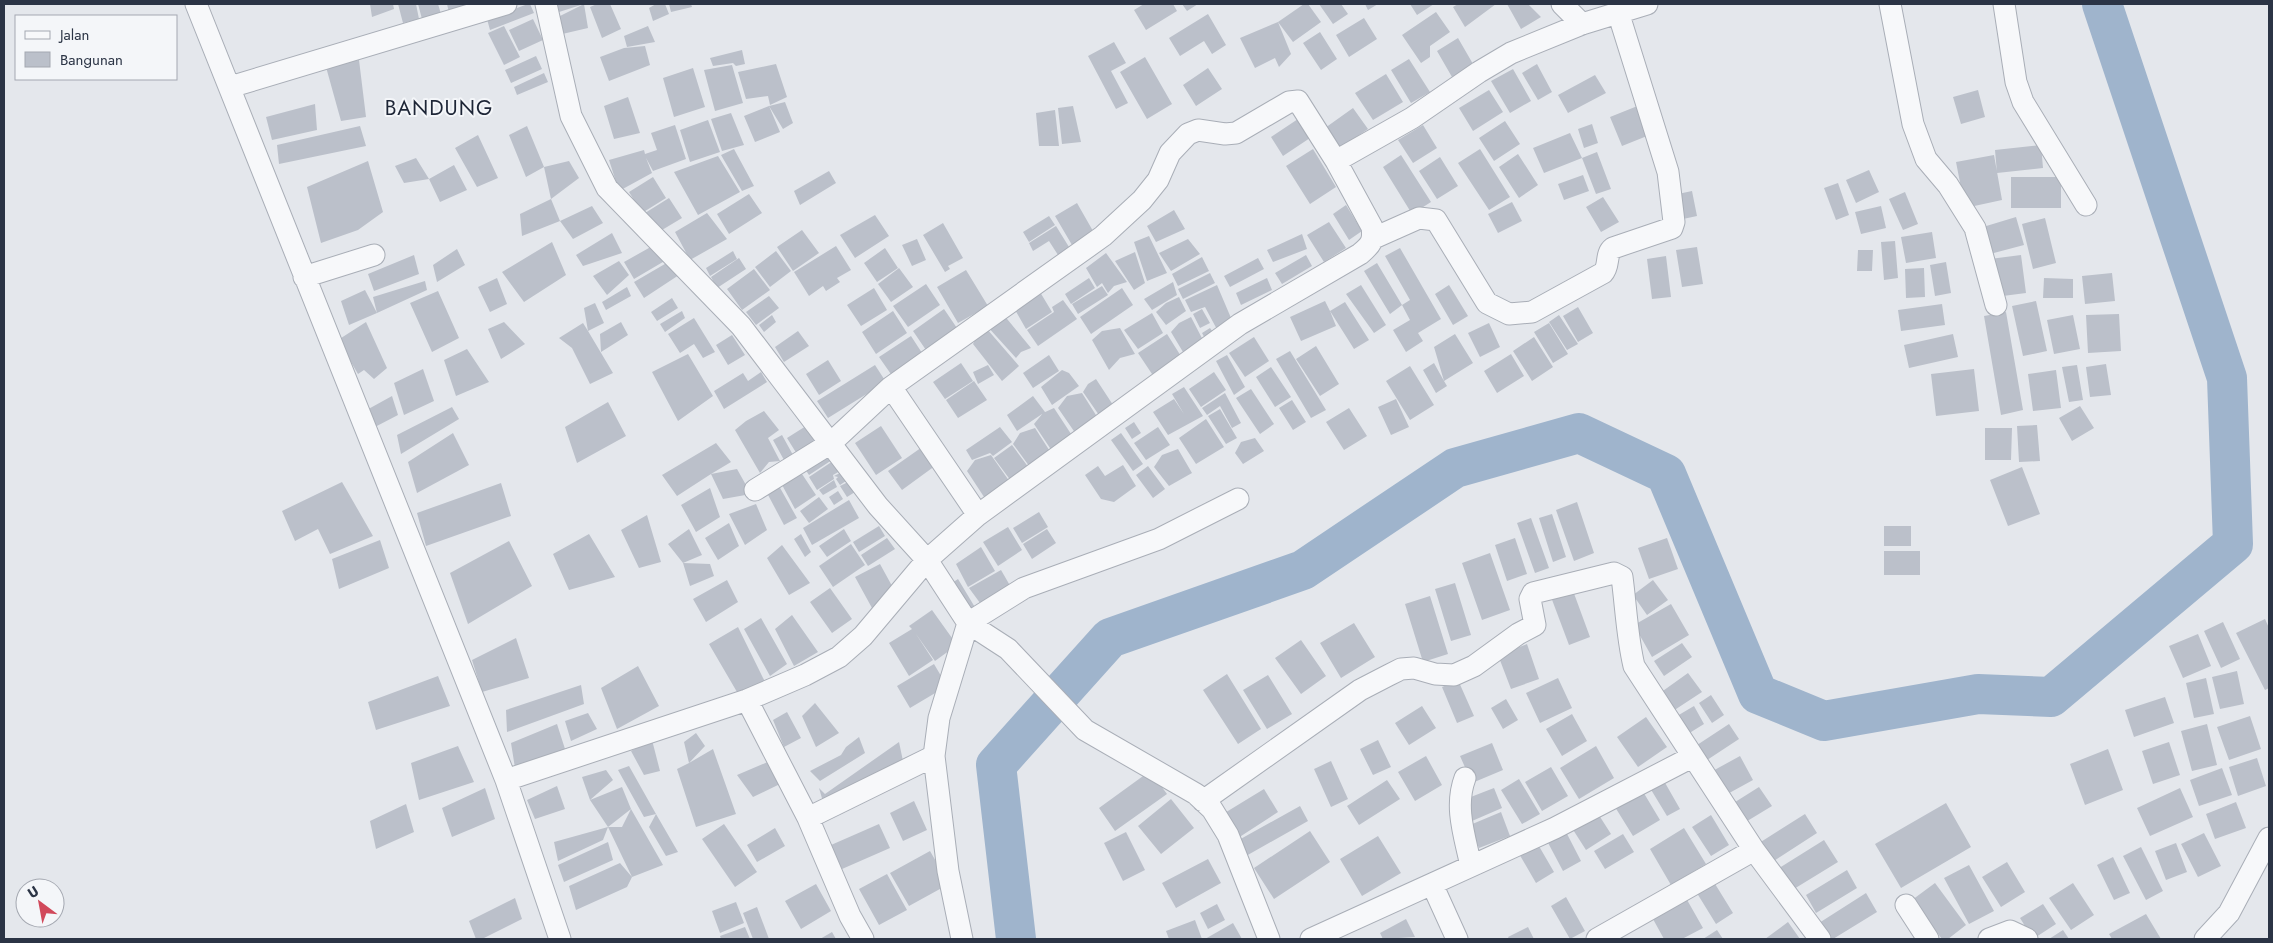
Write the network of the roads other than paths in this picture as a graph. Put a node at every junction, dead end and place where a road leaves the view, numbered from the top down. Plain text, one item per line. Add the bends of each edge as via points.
1 (196, 4) edge
2 (506, 4) edge
3 (546, 4) edge
4 (1562, 4) edge
5 (1647, 4) edge
6 (1890, 4) edge
7 (2004, 4) edge
8 (1618, 12) junction
9 (1582, 24) junction
10 (230, 87) junction
11 (1336, 161) junction
12 (2086, 205) dead end
13 (1374, 238) junction
14 (374, 255) dead end
15 (304, 277) junction
16 (1996, 305) dead end
17 (891, 388) junction
18 (831, 443) junction
19 (755, 490) dead end
20 (1238, 499) dead end
21 (978, 515) junction
22 (927, 560) junction
23 (968, 623) junction
24 (747, 700) junction
25 (934, 756) junction
26 (1692, 757) junction
27 (1465, 778) dead end
28 (506, 780) junction
29 (1203, 801) junction
30 (808, 818) junction
31 (2269, 838) edge
32 (1754, 850) junction
33 (1471, 866) junction
34 (1432, 884) junction
35 (1906, 905) dead end
36 (560, 939) edge
37 (862, 939) edge
38 (962, 939) edge
39 (1269, 939) edge
40 (1311, 939) edge
41 (1457, 939) edge
42 (1597, 939) edge
43 (1820, 939) edge
44 (1928, 939) edge
45 (1989, 939) edge
46 (2027, 939) edge
47 (2205, 939) edge

1 - 10 street
2 - 10 street
3 - 18 street via 570,116 607,188 741,326
4 - 9 street
5 - 8 street
6 - 16 street via 1913,124 1926,159 1948,185 1975,228
7 - 12 street via 2016,82 2023,102
8 - 9 street
8 - 13 street via 1668,172 1672,228 1613,248 1608,253 1603,273 1532,312 1521,314 1509,314 1487,303 1436,220 1419,218
9 - 11 street via 1511,53 1412,118
10 - 15 street
11 - 13 street via 1372,227
11 - 17 street via 1298,101 1289,102 1236,133 1193,132 1170,152 1158,180 1142,200 1103,236
13 - 21 street via 1371,246 1360,254 1240,324
14 - 15 street
15 - 28 street
17 - 18 street
17 - 21 street
18 - 19 street
18 - 22 street via 878,506
20 - 23 street via 1159,539 1024,588
21 - 22 street
22 - 23 street
22 - 24 street via 863,636 839,658
23 - 25 street via 939,718
23 - 29 street via 1008,649 1085,730
24 - 28 street
24 - 30 street
25 - 30 street
25 - 38 street via 948,871
26 - 29 street via 1634,666 1628,642 1622,578 1614,573 1533,593 1530,599 1535,625 1474,666 1446,676 1414,668 1388,675 1360,690
26 - 32 street
26 - 33 street via 1555,828
27 - 33 street via 1459,809
28 - 36 street
29 - 39 street via 1212,809 1228,835
30 - 37 street
31 - 47 street via 2229,913
32 - 42 street
32 - 43 street
33 - 34 street
34 - 40 street
34 - 41 street
35 - 44 street
45 - 46 street via 2010,931

